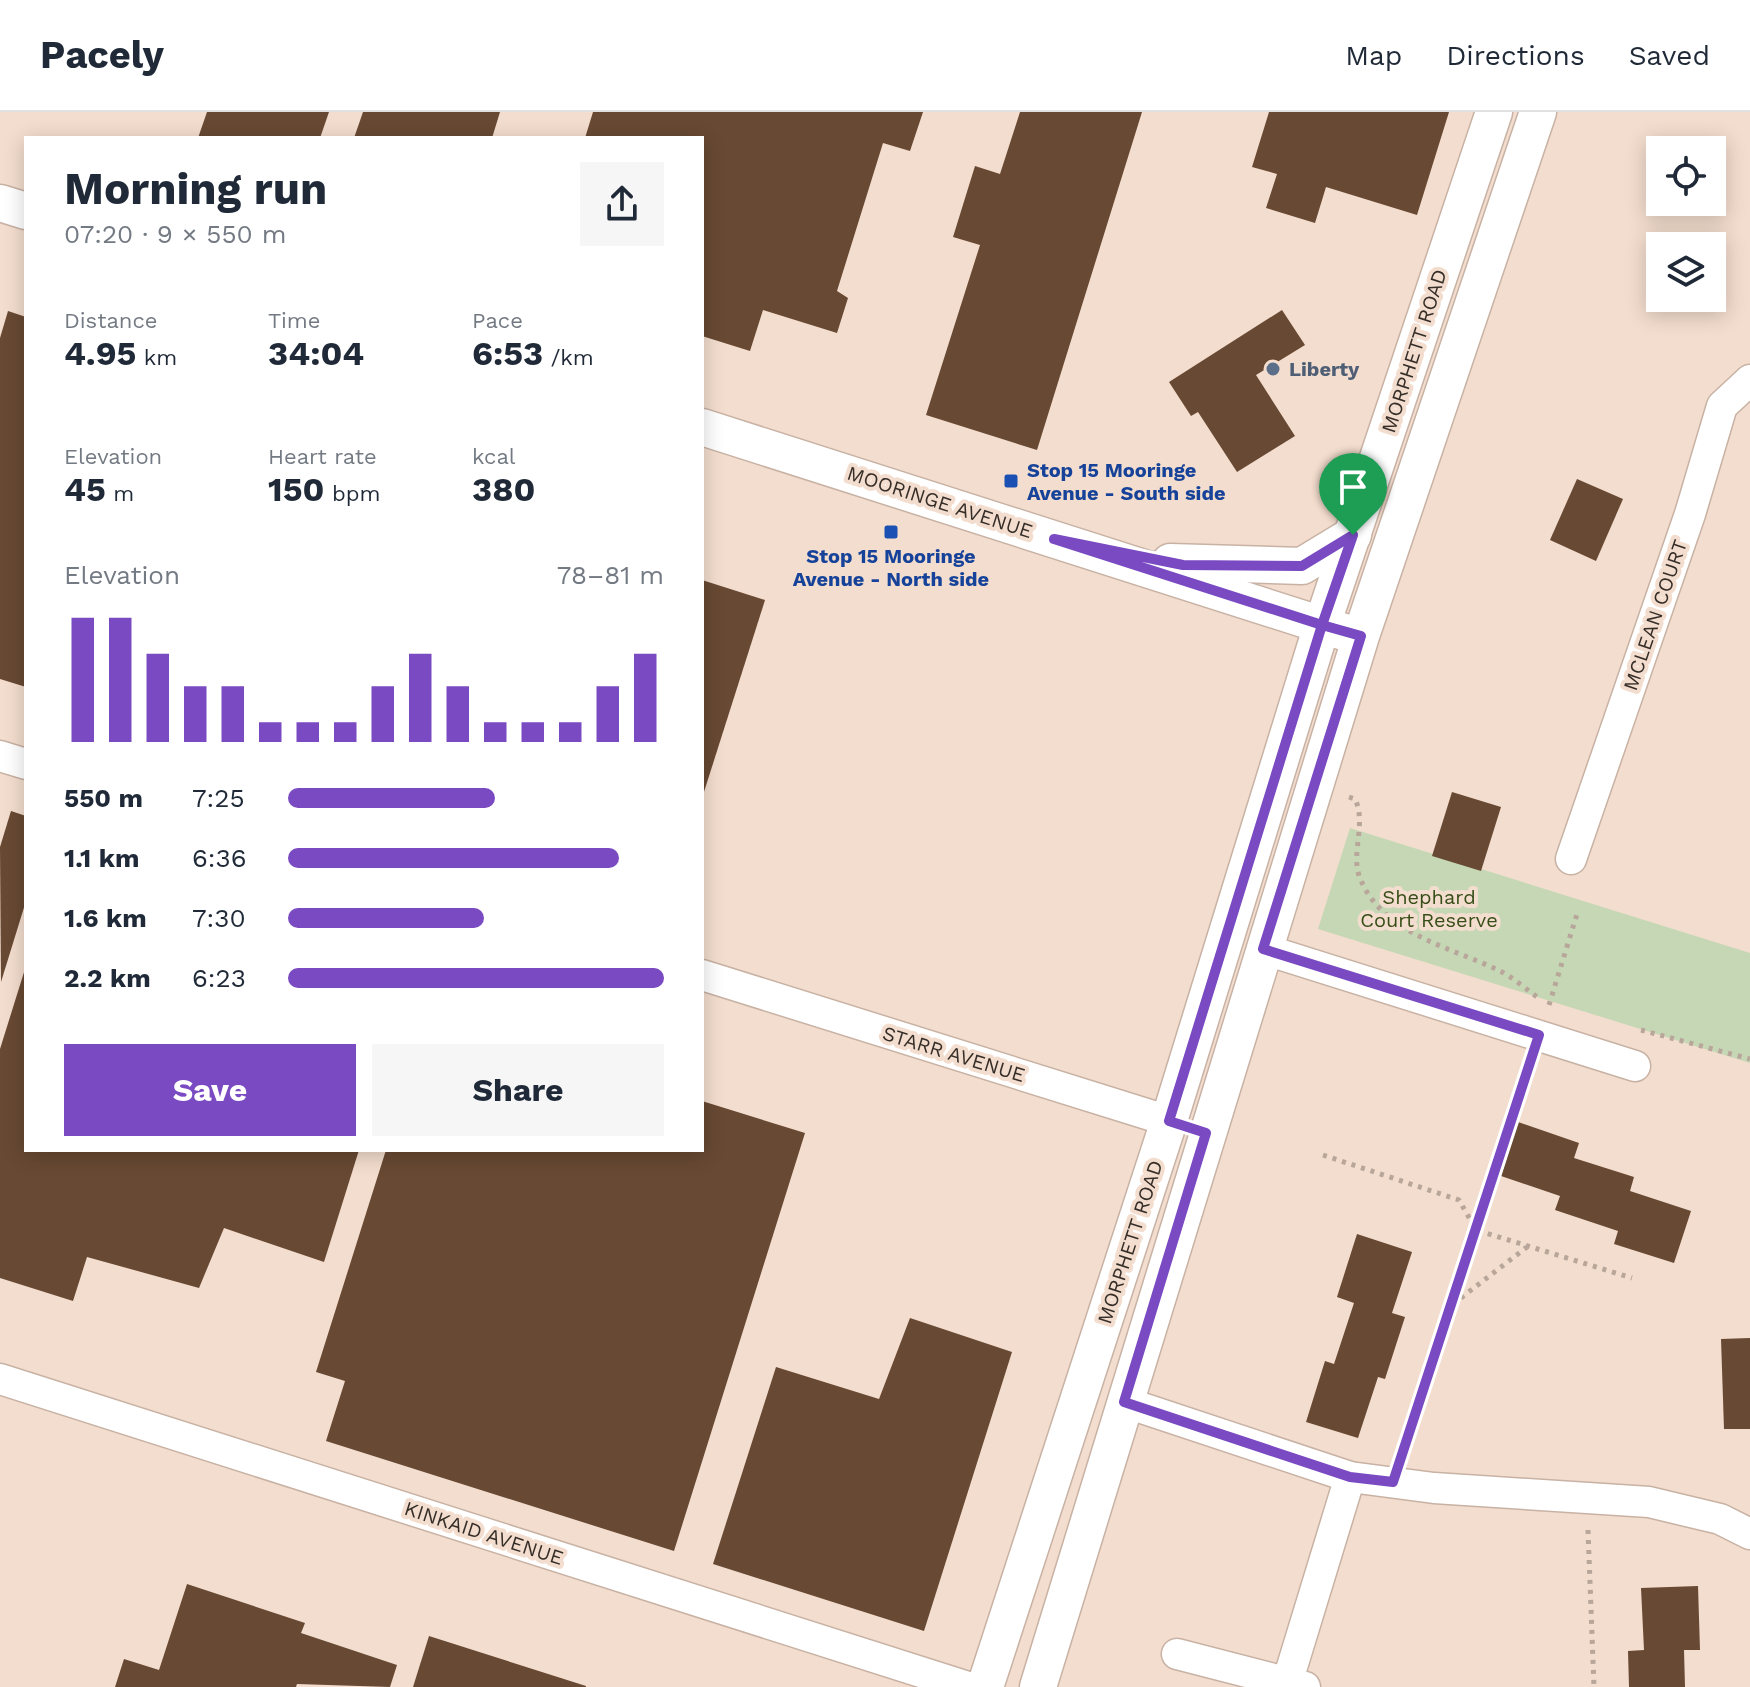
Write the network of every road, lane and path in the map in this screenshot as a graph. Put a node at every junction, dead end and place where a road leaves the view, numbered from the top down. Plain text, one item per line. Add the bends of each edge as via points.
1 (1494, 112) edge
2 (1538, 112) edge
3 (0, 203) edge
4 (24, 210) edge
5 (1750, 380) edge
6 (704, 428) edge
7 (1353, 535) junction
8 (1054, 539) junction
9 (1322, 625) junction
10 (1361, 636) junction
11 (0, 756) edge
12 (24, 763) edge
13 (1344, 795) dead end
14 (1571, 859) dead end
15 (1577, 914) dead end
16 (1263, 949) junction
17 (704, 976) edge
18 (1549, 1005) junction
19 (1564, 1009) dead end
20 (1638, 1029) dead end
21 (1539, 1035) junction
22 (1750, 1059) edge
23 (1635, 1066) dead end
24 (1169, 1121) junction
25 (1206, 1133) junction
26 (1323, 1155) dead end
27 (1476, 1230) junction
28 (1528, 1246) junction
29 (1632, 1278) dead end
30 (1451, 1306) junction
31 (0, 1379) edge
32 (1124, 1402) junction
33 (1350, 1477) junction
34 (1393, 1482) junction
35 (1586, 1497) junction
36 (1750, 1534) edge
37 (1177, 1654) dead end
38 (1296, 1684) edge
39 (968, 1687) edge
40 (985, 1687) edge
41 (1038, 1687) edge
42 (1594, 1687) edge

1 - 7 street, MORPHETT ROAD
2 - 10 street, MORPHETT ROAD
3 - 4 street
5 - 14 street, MCLEAN COURT via 1722,406
6 - 8 street, MOORINGE AVENUE
7 - 8 street via 1302,566 1183,565
7 - 9 street, MORPHETT ROAD
8 - 9 street, MOORINGE AVENUE
9 - 10 street, MOORINGE AVENUE
9 - 24 street, MORPHETT ROAD
10 - 16 street, MORPHETT ROAD
11 - 12 street
13 - 18 path via 1355,799 1360,810 1358,875 1373,903 1413,934 1503,972
15 - 18 path
16 - 21 street
16 - 25 street, MORPHETT ROAD
17 - 24 street, STARR AVENUE
18 - 19 path
18 - 21 path
20 - 22 path
21 - 23 street
21 - 27 path
24 - 25 street, STARR AVENUE
24 - 40 street, MORPHETT ROAD
25 - 32 street, MORPHETT ROAD
26 - 27 path via 1459,1200
27 - 28 path
27 - 30 path
28 - 29 path
28 - 30 path
30 - 34 path
31 - 39 street, KINKAID AVENUE
32 - 33 street
32 - 41 street, MORPHETT ROAD
33 - 34 street
33 - 38 street
34 - 35 street
35 - 36 street via 1649,1502 1720,1519
35 - 42 path
37 - 38 street

